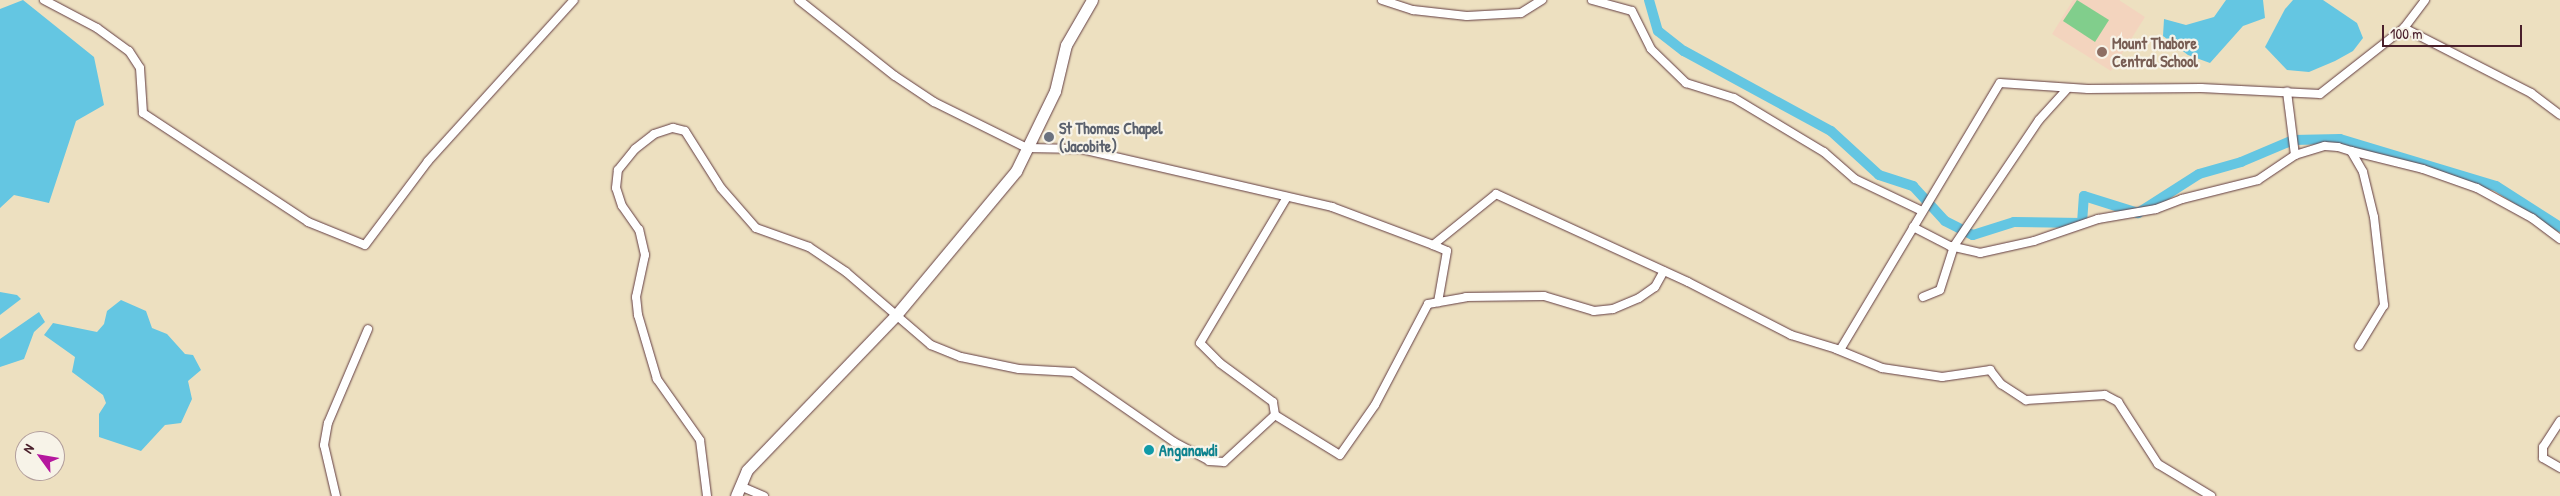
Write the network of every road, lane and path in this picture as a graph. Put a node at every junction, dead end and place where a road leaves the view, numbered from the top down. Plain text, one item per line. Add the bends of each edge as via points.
1 (44, 0) edge
2 (574, 0) edge
3 (799, 0) edge
4 (1092, 0) edge
5 (1382, 0) edge
6 (1542, 0) edge
7 (1592, 0) edge
8 (2425, 0) edge
9 (2404, 28) junction
10 (2068, 88) junction
11 (2287, 92) junction
12 (2560, 115) edge
13 (1027, 148) junction
14 (2350, 151) junction
15 (2295, 155) junction
16 (1287, 197) junction
17 (1922, 211) junction
18 (1913, 227) junction
19 (2560, 239) edge
20 (1434, 245) junction
21 (1954, 247) junction
22 (1664, 271) junction
23 (1923, 297) dead end
24 (1438, 302) junction
25 (896, 315) junction
26 (368, 329) dead end
27 (2359, 346) dead end
28 (1836, 348) junction
29 (1275, 415) junction
30 (2560, 421) edge
31 (2560, 468) edge
32 (738, 491) edge
33 (336, 496) edge
34 (706, 496) edge
35 (764, 496) edge
36 (2212, 496) edge

1 - 2 street via 97,28 129,51 140,68 143,113 308,222 365,245 428,161
3 - 13 street via 895,76 934,102
4 - 13 main road via 1066,45 1055,91
5 - 6 street via 1413,10 1467,16 1521,13
7 - 17 street via 1632,11 1651,49 1686,83 1734,98 1824,152 1855,179
8 - 9 street
9 - 11 street via 2320,94
9 - 12 street via 2531,93
10 - 11 street
10 - 17 street via 2000,83
10 - 21 street via 2039,120
11 - 15 street
13 - 16 street via 1081,149
13 - 25 main road via 1016,171
14 - 15 street via 2325,146
14 - 19 street via 2423,169 2477,188 2532,218
14 - 27 street via 2362,172 2374,217 2384,305
15 - 21 street via 2258,180 2182,199 2156,209 2098,219 2034,240 1980,252
16 - 20 street via 1332,207
16 - 29 street via 1200,344 1220,363 1269,398 1276,408
17 - 18 street
18 - 21 street
18 - 28 street via 1840,350
20 - 22 street via 1496,194
20 - 24 street via 1447,251
21 - 23 street via 1940,290
22 - 24 street via 1655,286 1639,298 1613,309 1594,311 1544,296 1466,297
22 - 28 street via 1791,335
24 - 29 street via 1428,304 1375,405 1340,455
25 - 29 street via 931,345 961,357 1019,368 1073,372 1174,442 1209,461 1224,462
25 - 32 main road via 747,470
25 - 34 street via 846,272 809,248 756,228 721,188 685,131 673,128 654,134 635,149 618,170 616,188 622,206 639,230 645,255 636,297 638,315 657,379 700,440
26 - 33 street via 328,423 324,445
28 - 36 street via 1882,368 1942,376 1990,370 2001,384 2026,400 2105,395 2118,402 2158,464
30 - 31 street via 2543,447 2543,458
32 - 35 street

